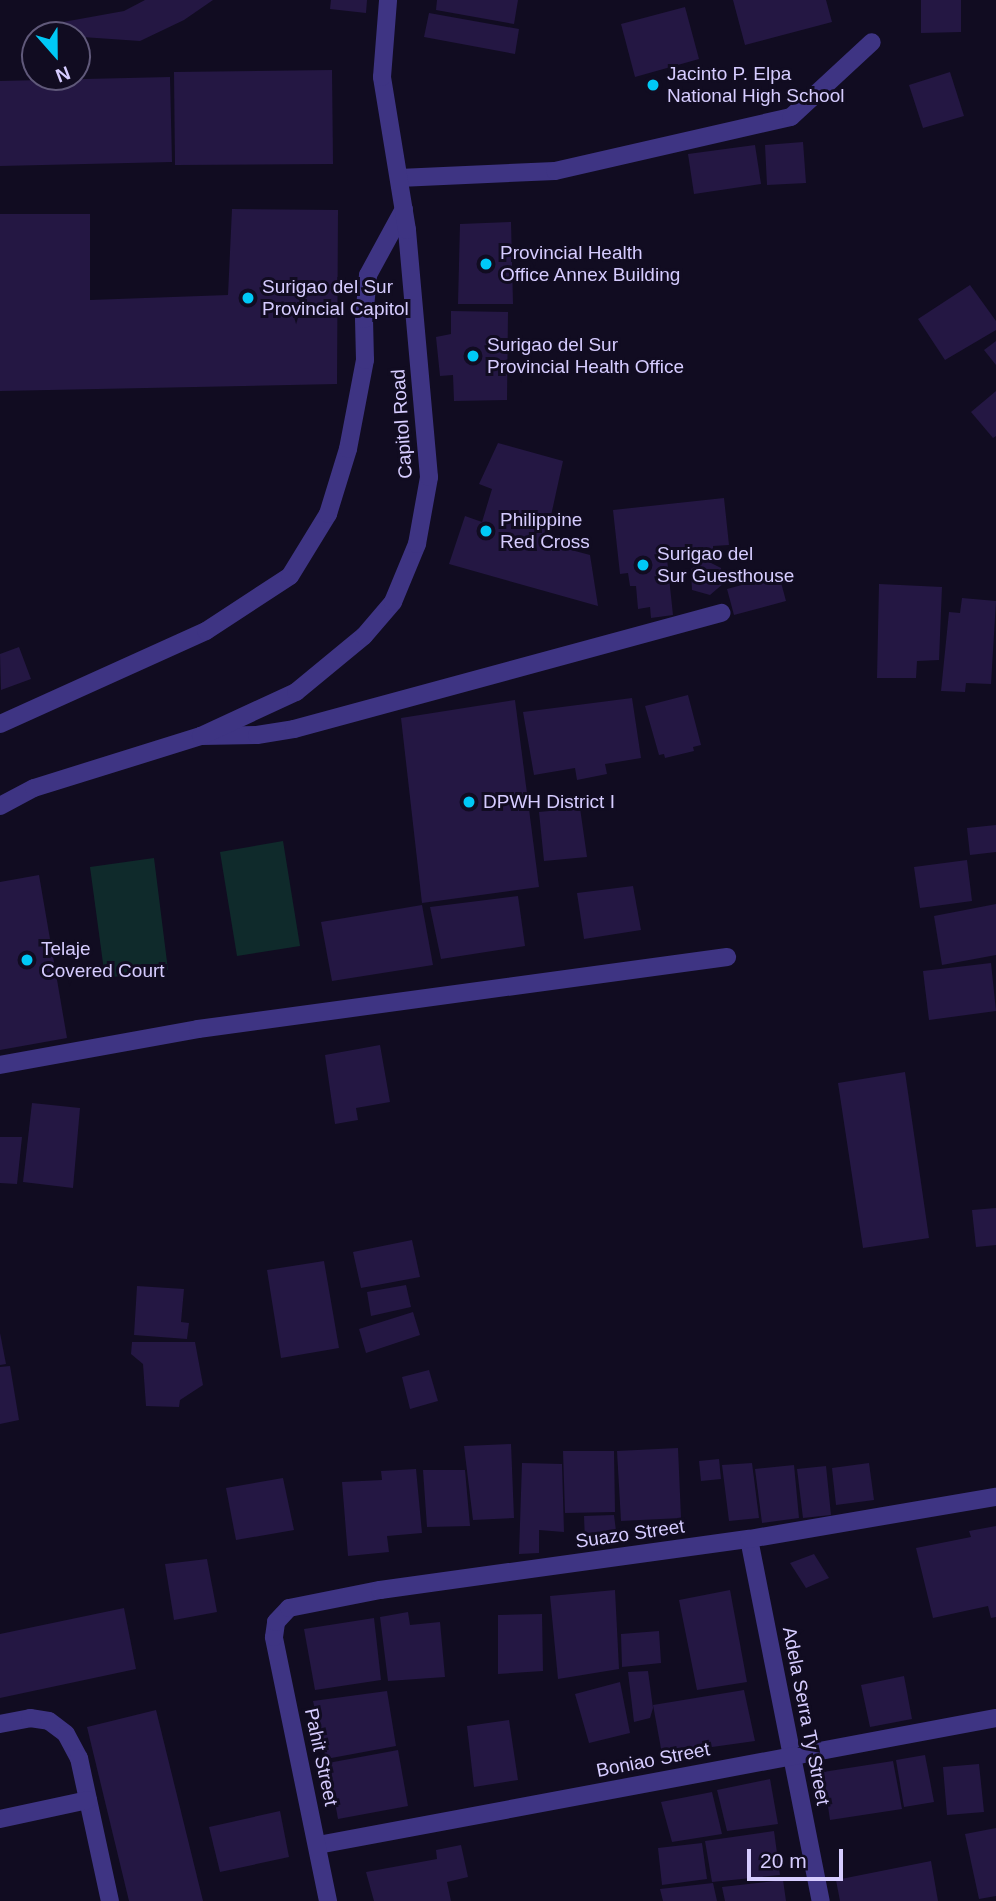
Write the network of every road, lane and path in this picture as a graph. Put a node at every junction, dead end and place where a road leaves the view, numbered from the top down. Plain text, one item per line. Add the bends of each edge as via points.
1 (388, 0) edge
2 (872, 42) dead end
3 (399, 178) junction
4 (404, 209) junction
5 (722, 613) dead end
6 (0, 724) edge
7 (201, 736) junction
8 (0, 806) edge
9 (727, 957) dead end
10 (0, 1065) edge
11 (996, 1497) edge
12 (748, 1539) junction
13 (275, 1622) joint
14 (996, 1718) edge
15 (0, 1724) edge
16 (794, 1754) junction
17 (88, 1800) junction
18 (0, 1819) edge
19 (318, 1846) junction
20 (110, 1901) edge
21 (328, 1901) edge
22 (821, 1901) edge

1 - 3 street, Capitol Road via 382,77
2 - 3 street via 791,117 555,171
3 - 4 street, Capitol Road
4 - 6 street via 368,275 365,360 348,449 328,514 290,576 206,631
4 - 7 street, Capitol Road via 429,477 417,544 393,602 364,636 296,692
5 - 7 street via 294,729
7 - 8 street, Capitol Road via 34,788
9 - 10 street via 198,1030
11 - 12 street, Suazo Street
12 - 13 street, Suazo Street via 303,1603 289,1608
12 - 16 street, Adela Serra Ty Street
13 - 19 street, Pahit Street via 274,1637
14 - 16 street, Boniao Street
15 - 17 street via 30,1718 49,1721 65,1734 79,1758
16 - 19 street, Boniao Street
16 - 22 street, Adela Serra Ty Street
17 - 18 street
17 - 20 street
19 - 21 street, Pahit Street

